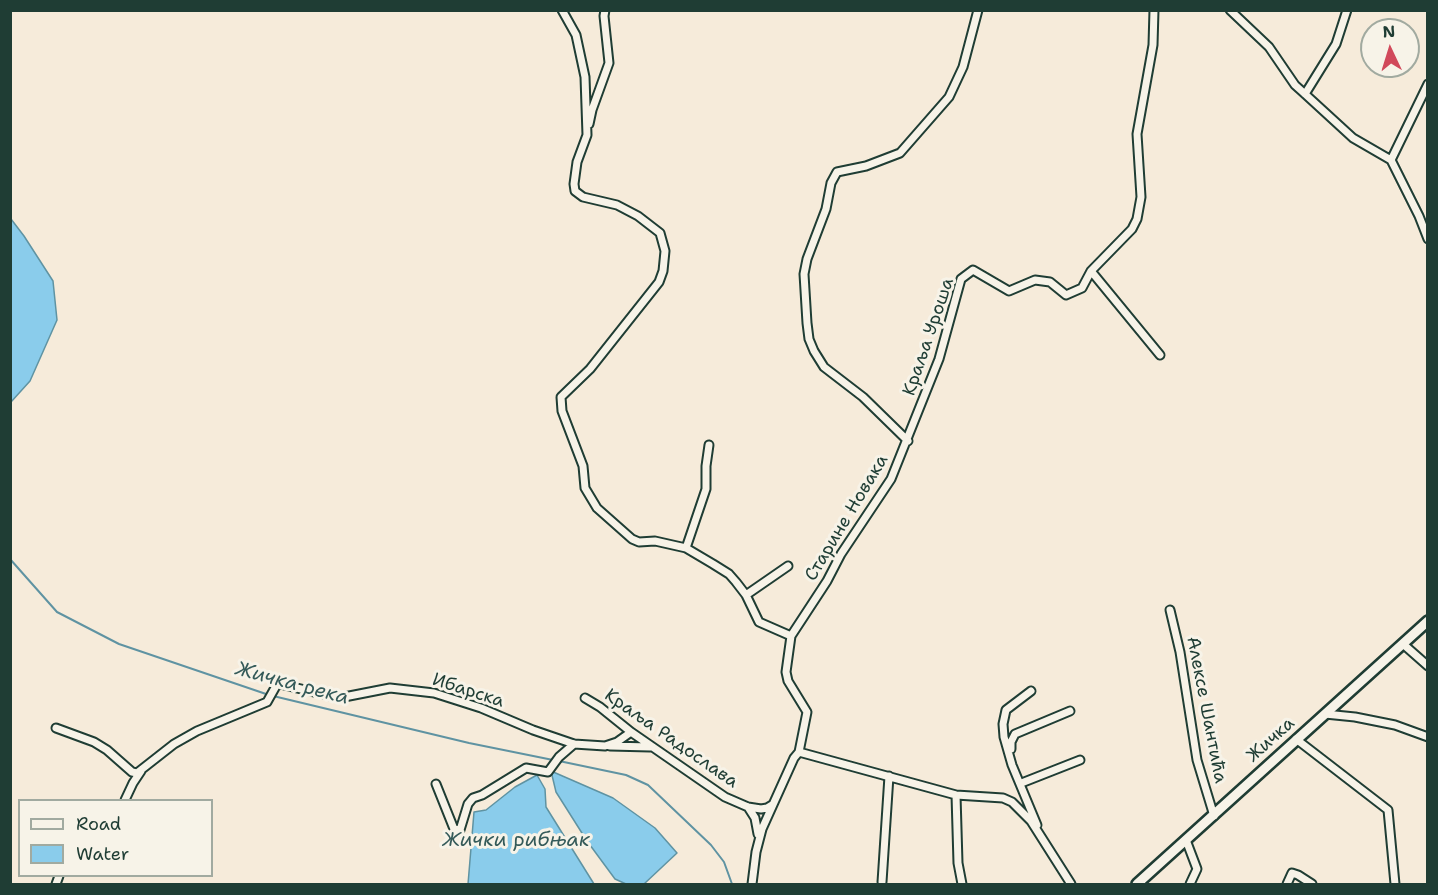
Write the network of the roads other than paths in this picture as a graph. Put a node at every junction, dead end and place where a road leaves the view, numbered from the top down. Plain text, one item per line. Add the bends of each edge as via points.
1 (562, 10) edge
2 (605, 10) edge
3 (978, 10) edge
4 (1154, 10) edge
5 (1230, 10) edge
6 (1347, 10) edge
7 (1428, 84) edge
8 (1305, 94) junction
9 (587, 135) junction
10 (1391, 160) junction
11 (1428, 239) edge
12 (1091, 271) junction
13 (1160, 355) dead end
14 (908, 441) junction
15 (709, 445) dead end
16 (686, 548) junction
17 (788, 566) dead end
18 (746, 595) junction
19 (1170, 610) dead end
20 (1428, 621) edge
21 (791, 636) junction
22 (1403, 644) junction
23 (1428, 666) edge
24 (1031, 691) dead end
25 (585, 698) dead end
26 (1070, 711) dead end
27 (1325, 714) junction
28 (56, 728) dead end
29 (631, 732) junction
30 (1428, 737) edge
31 (1296, 739) junction
32 (574, 744) junction
33 (605, 746) junction
34 (652, 747) junction
35 (799, 752) junction
36 (1080, 760) dead end
37 (142, 771) junction
38 (889, 776) junction
39 (1024, 782) junction
40 (436, 784) dead end
41 (956, 795) junction
42 (126, 799) edge
43 (774, 802) junction
44 (1029, 804) junction
45 (748, 807) junction
46 (1214, 816) junction
47 (1042, 836) junction
48 (759, 840) junction
49 (1186, 840) junction
50 (882, 882) dead end
51 (752, 885) edge
52 (962, 885) edge
53 (1071, 885) edge
54 (1137, 885) edge
55 (1190, 885) edge
56 (1287, 885) edge
57 (1312, 885) edge
58 (1395, 885) edge

1 - 9 street via 581,50
2 - 9 street via 609,63
3 - 14 street, Старине Новака via 963,67 949,97 900,153 837,172 804,274 809,339 814,351 824,367 863,397
4 - 12 street, Краља Уроша via 1153,45 1137,134 1140,207 1132,229
5 - 8 street via 1269,47
6 - 8 street via 1336,44
7 - 10 street
8 - 10 street via 1353,138
9 - 16 street via 577,162 575,191 638,216 660,233 666,251 659,282 590,369 561,397 562,411 582,466 585,488 597,508 632,539
10 - 11 street
12 - 13 street
12 - 14 street, Краља Уроша via 1082,288 1066,295 1050,282 1035,280 1009,291 973,270 961,279 939,359
14 - 21 street, Старине Новака via 891,480
15 - 16 street via 706,489
16 - 18 street via 729,574
17 - 18 street
18 - 21 street via 759,622
19 - 46 street, Алексе Шантића via 1197,760
20 - 22 main road, Жичка
21 - 35 street, Старине Новака via 786,672 807,712
22 - 23 street
22 - 27 main road, Жичка
24 - 44 street via 1006,710 1003,724 1012,765
25 - 29 street, Краља Радослава
26 - 39 street via 1012,738 1014,760
27 - 30 street via 1395,724
27 - 31 main road, Жичка
28 - 37 street via 94,742 132,772
29 - 33 street
29 - 34 street, Краља Радослава
31 - 46 main road, Жичка
31 - 58 street via 1388,810
32 - 33 street, Ибарска
32 - 37 street, Ибарска via 434,693 390,688 339,698 277,685 264,705 218,721 174,744
32 - 40 street via 548,772 522,769 473,798 460,831 454,829
33 - 34 street, Ибарска
34 - 45 street, Краља Радослава via 725,797
35 - 38 street
35 - 43 street, Старине Новака
36 - 39 street
37 - 42 street
38 - 41 street
38 - 50 street
39 - 44 street via 1031,799
41 - 47 street via 1012,802
41 - 52 street
43 - 45 street, Краља Радослава via 767,808
43 - 48 street, Старине Новака
44 - 47 street
45 - 48 street via 755,818
46 - 49 main road, Жичка
47 - 53 street
48 - 51 street
49 - 54 main road, Жичка
49 - 55 street via 1197,869
56 - 57 street via 1292,873

